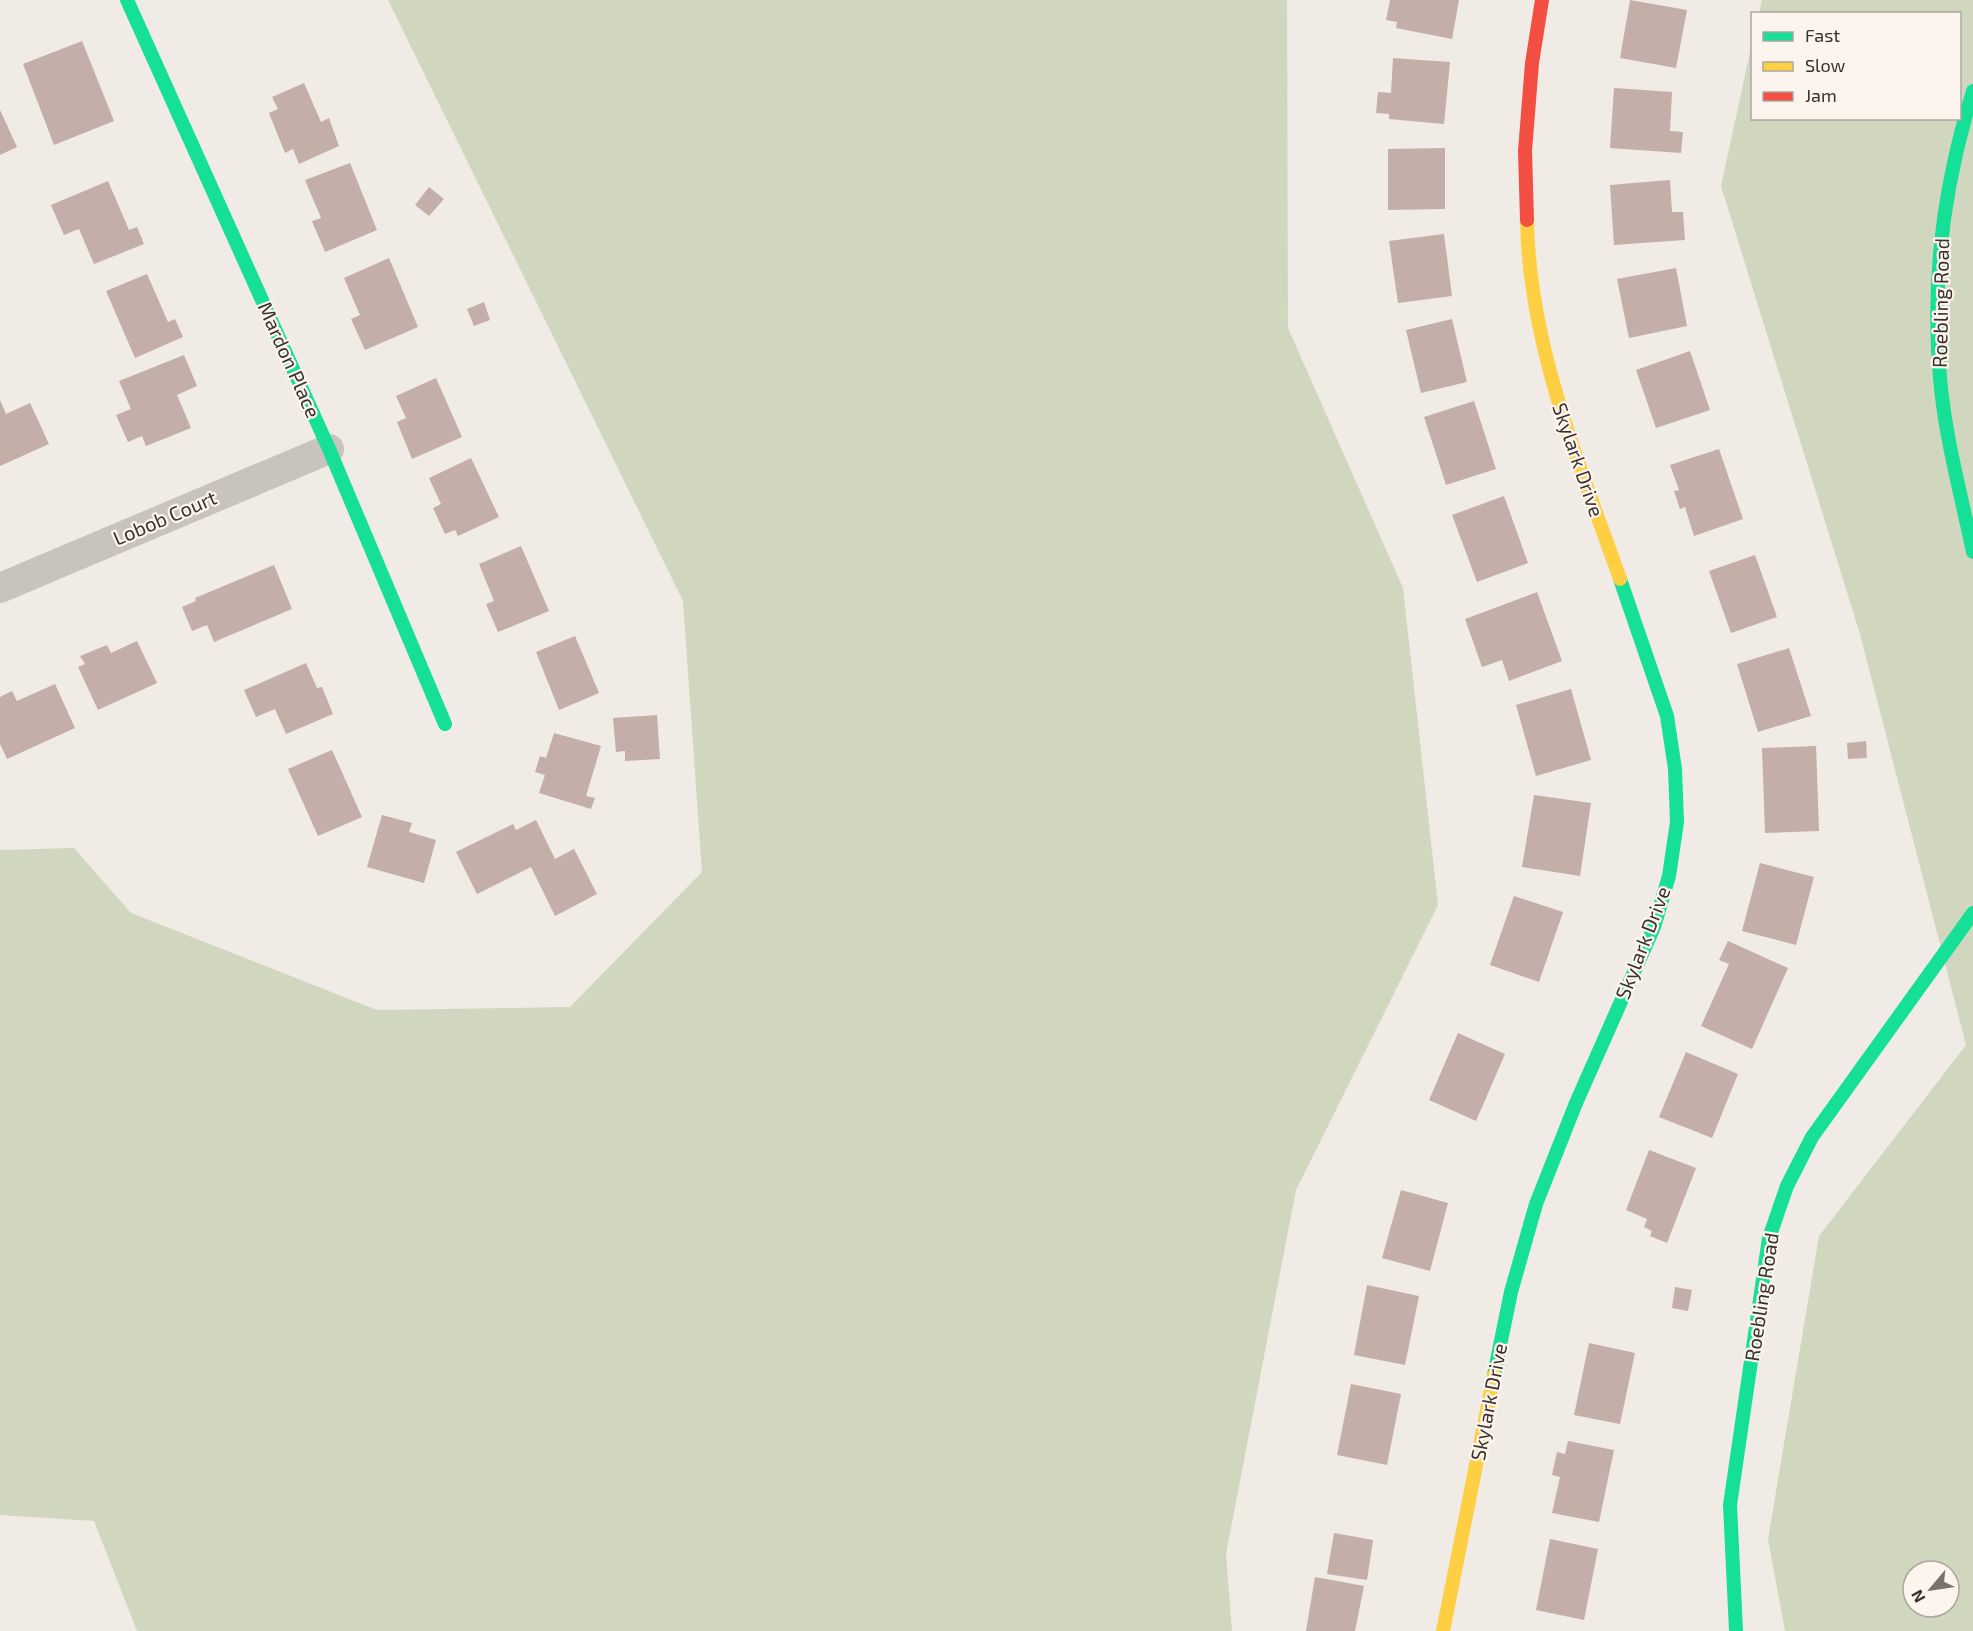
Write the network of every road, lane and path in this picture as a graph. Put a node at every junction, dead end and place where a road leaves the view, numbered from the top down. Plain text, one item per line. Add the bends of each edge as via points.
1 (127, 0) edge
2 (1542, 0) edge
3 (1973, 91) edge
4 (329, 449) junction
5 (1973, 552) edge
6 (0, 588) edge
7 (445, 724) dead end
8 (1973, 914) edge
9 (1443, 1631) edge
10 (1736, 1631) edge

1 - 4 street, Mardon Place
2 - 9 street, Skylark Drive via 1525,151 1527,239 1539,327 1561,413 1667,716 1677,822 1669,876 1654,927 1576,1103 1533,1215 1511,1292
3 - 5 street, Roebling Road via 1945,201 1937,345 1945,417
4 - 6 street, Lobob Court
4 - 7 street, Mardon Place
8 - 10 street, Roebling Road via 1812,1137 1787,1186 1769,1238 1730,1505

